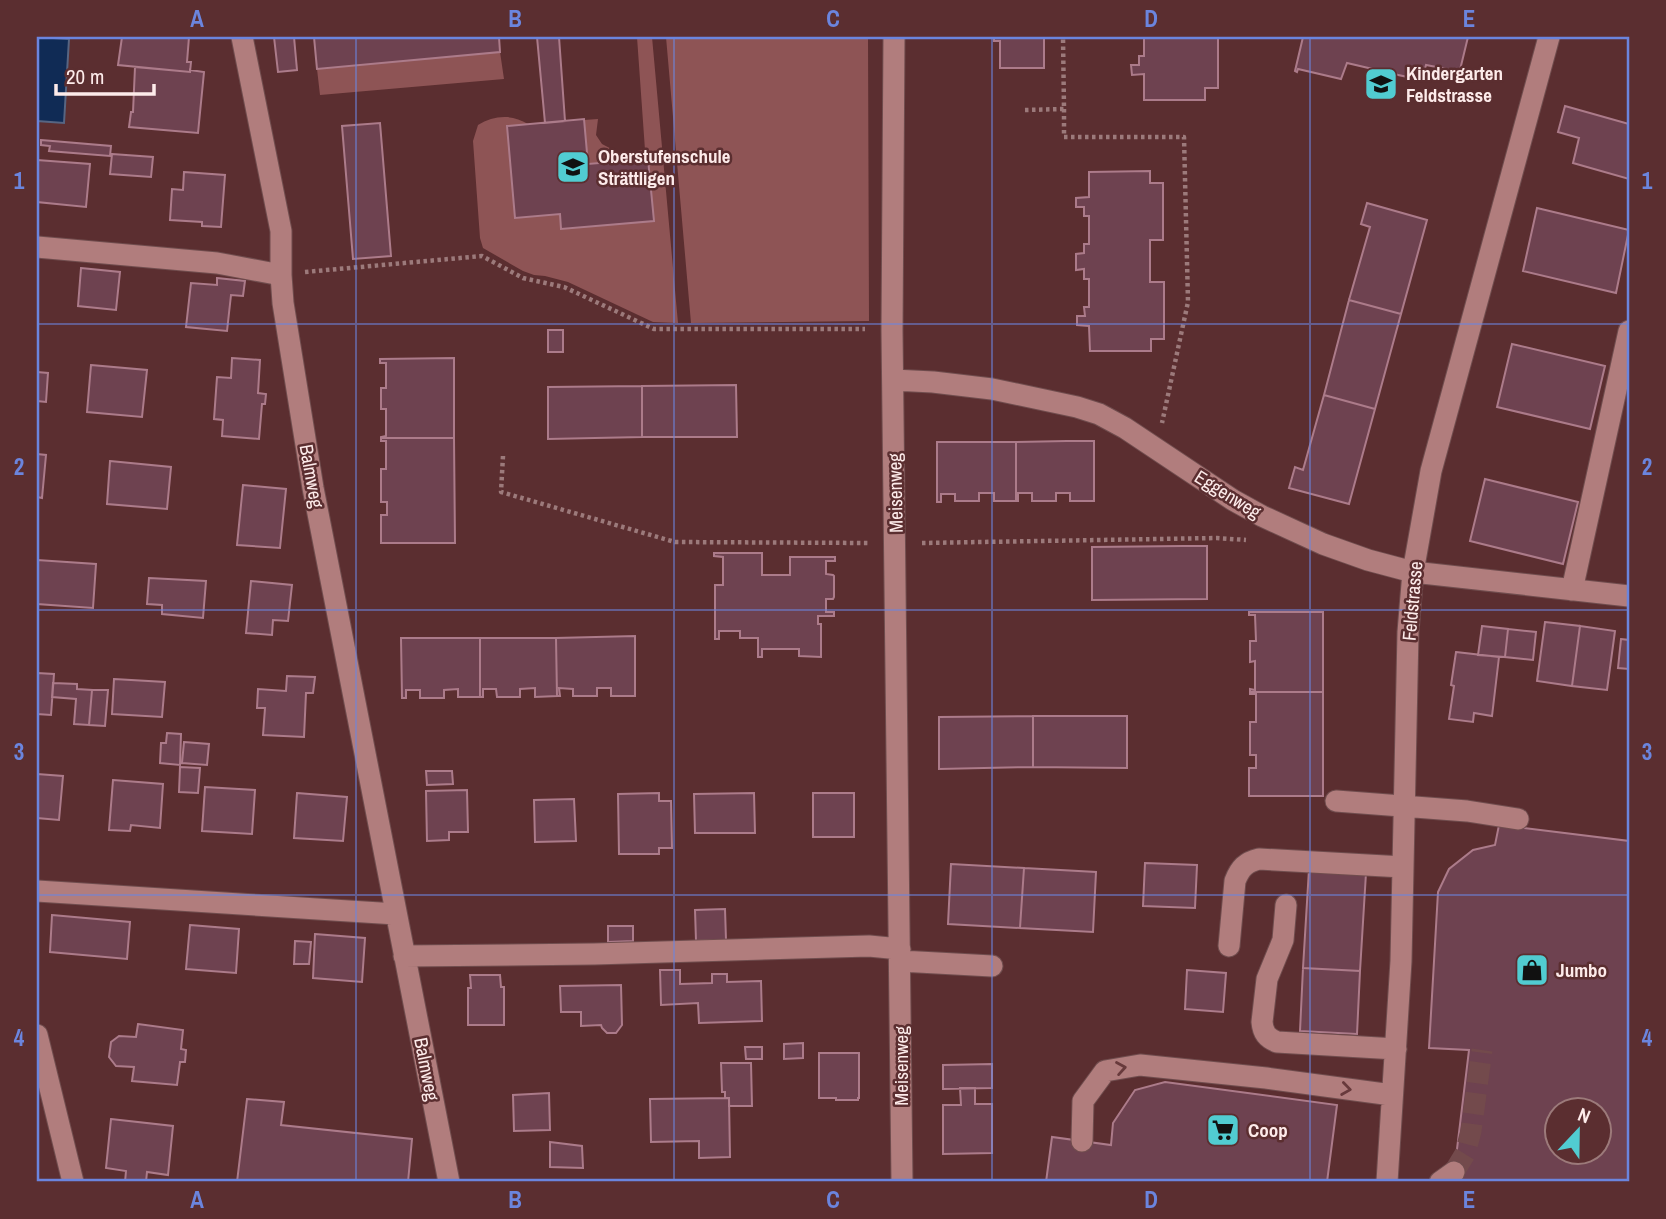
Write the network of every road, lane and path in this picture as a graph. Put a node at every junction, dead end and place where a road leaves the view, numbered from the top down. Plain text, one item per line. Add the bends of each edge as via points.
1 (243, 37) edge
2 (894, 37) edge
3 (1063, 37) edge
4 (1549, 37) edge
5 (1064, 109) junction
6 (1025, 110) dead end
7 (37, 247) edge
8 (281, 275) junction
9 (869, 329) dead end
10 (1629, 331) edge
11 (893, 380) junction
12 (1156, 448) junction
13 (1413, 572) junction
14 (1572, 590) junction
15 (1629, 596) edge
16 (1336, 801) dead end
17 (1405, 806) junction
18 (1518, 819) dead end
19 (1403, 867) junction
20 (37, 891) edge
21 (1286, 905) dead end
22 (396, 914) junction
23 (1229, 946) dead end
24 (900, 955) junction
25 (404, 956) junction
26 (992, 966) dead end
27 (37, 1035) edge
28 (1396, 1049) junction
29 (1392, 1095) junction
30 (1082, 1141) dead end
31 (73, 1182) edge
32 (449, 1182) edge
33 (902, 1182) edge
34 (1387, 1182) edge

1 - 8 street, Balmweg via 281,231
2 - 11 street, Meisenweg
3 - 5 path
4 - 13 street, Feldstrasse via 1431,471
5 - 6 path
5 - 12 path via 1064,137 1184,138 1188,302
7 - 8 street via 217,263
8 - 9 path via 482,256 523,278 564,287 654,329
8 - 22 street, Balmweg via 313,488
10 - 14 street
11 - 12 street, Eggenweg via 992,389 1077,407 1099,414
11 - 24 street, Meisenweg
12 - 13 street, Eggenweg via 1233,500 1292,531
13 - 14 street, Eggenweg
13 - 17 street, Feldstrasse
14 - 15 street, Eggenweg
16 - 17 street
17 - 18 street
17 - 19 street, Feldstrasse
19 - 23 street via 1250,861 1235,881
19 - 28 street, Feldstrasse
20 - 22 street
21 - 28 street via 1283,940 1267,979 1265,1035 1277,1042
22 - 25 street, Balmweg
24 - 25 street via 869,946
24 - 26 street
24 - 33 street, Meisenweg
25 - 32 street, Balmweg
27 - 31 street
28 - 29 street, Feldstrasse
30 -> 29 street via 1083,1101 1105,1071 1140,1065
29 - 34 street, Feldstrasse

